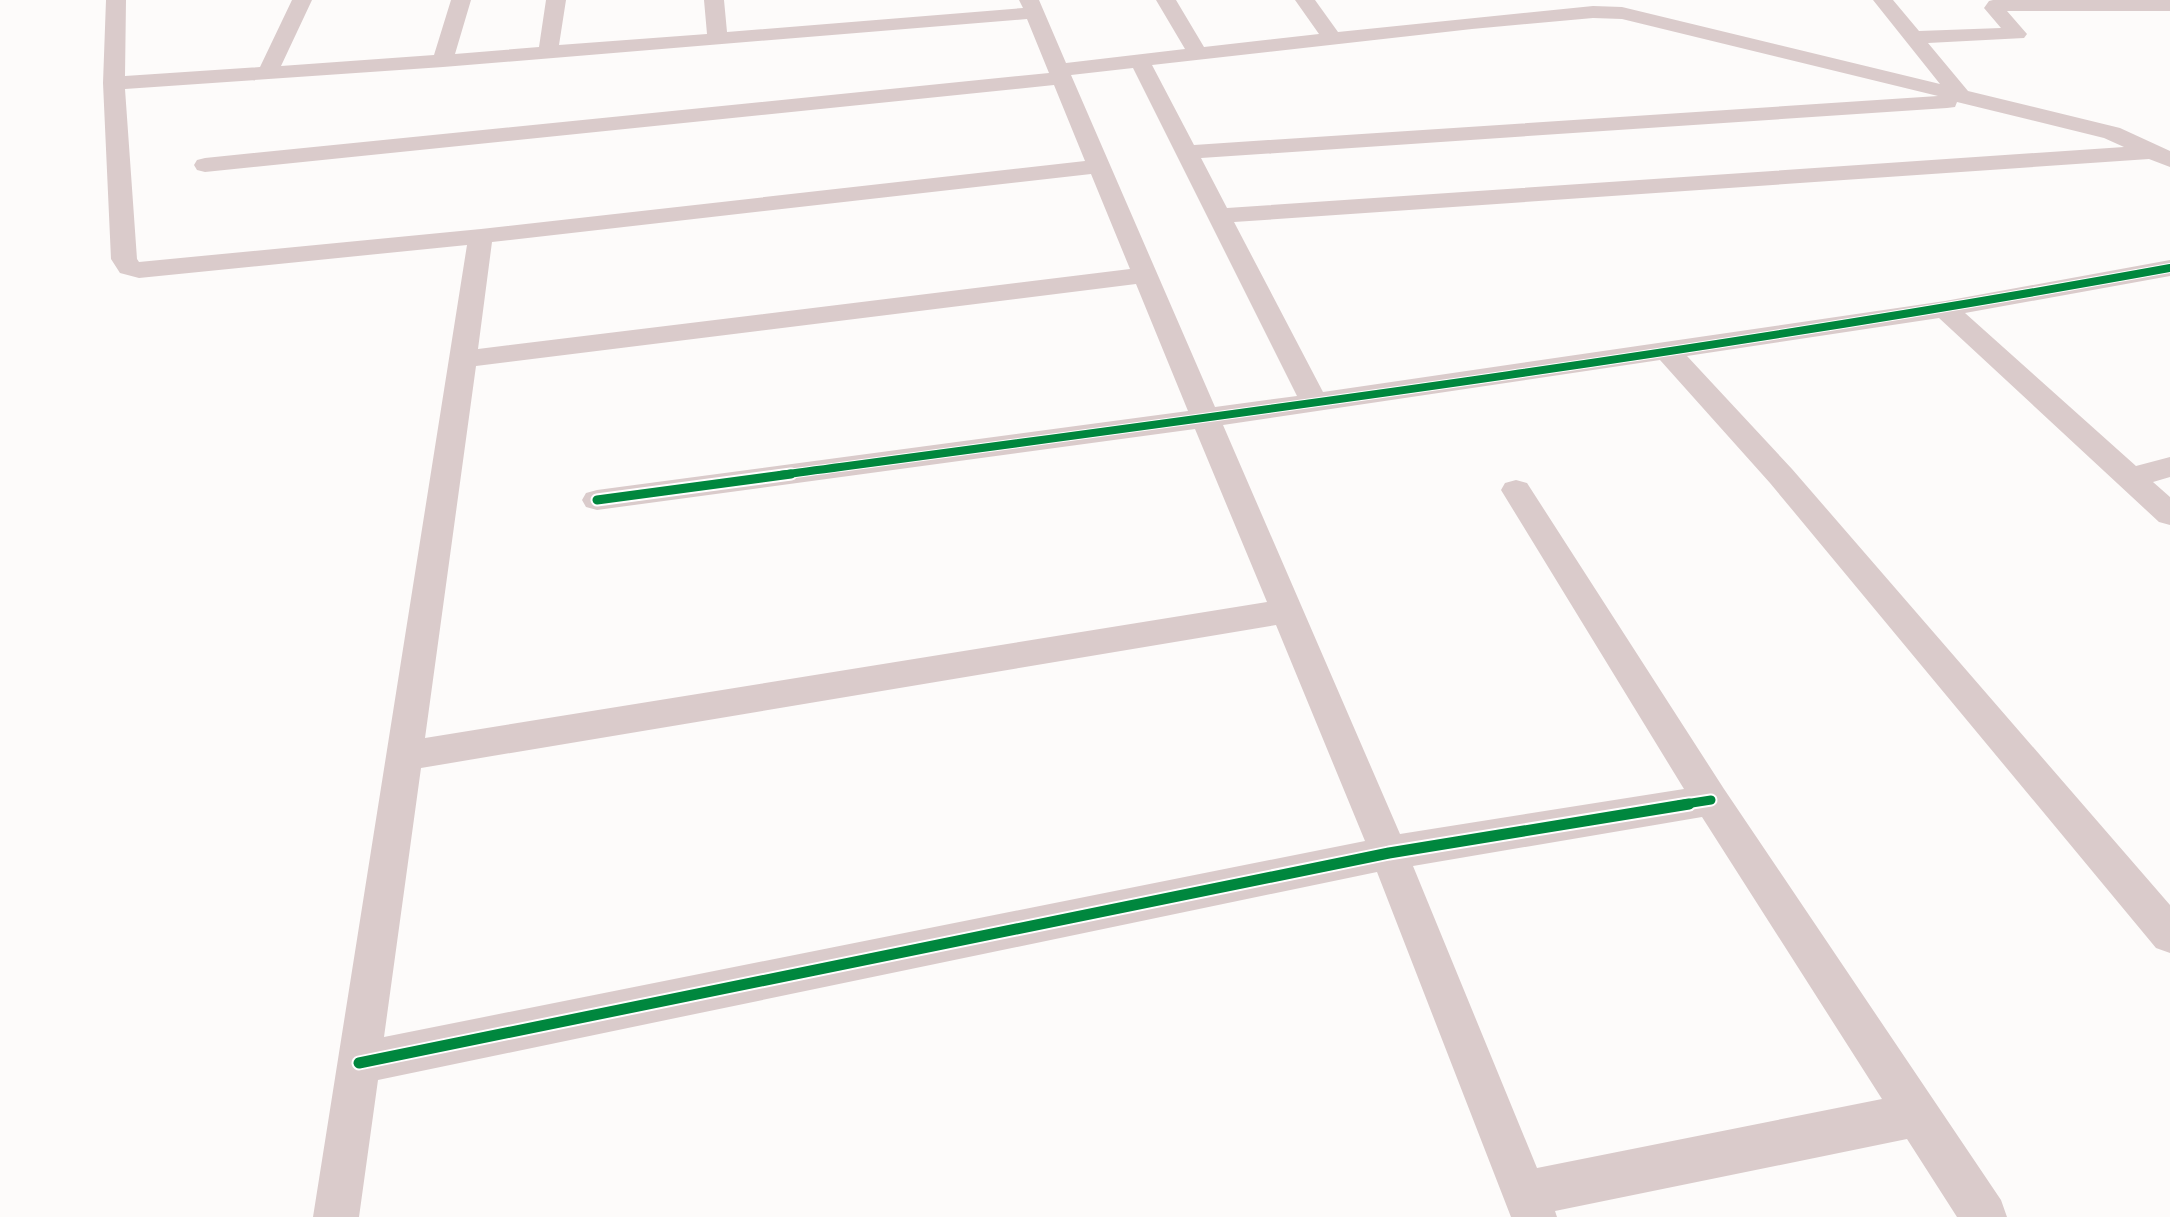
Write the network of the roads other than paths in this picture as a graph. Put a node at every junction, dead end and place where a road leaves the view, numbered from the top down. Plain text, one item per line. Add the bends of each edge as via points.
1 (116, 0) edge
2 (302, 0) edge
3 (461, 0) edge
4 (556, 0) edge
5 (714, 0) edge
6 (1166, 0) edge
7 (1305, 0) edge
8 (1883, 0) edge
9 (1619, 4) edge
10 (2170, 4) edge
11 (1031, 7) edge
12 (717, 37) junction
13 (1913, 37) junction
14 (1332, 38) junction
15 (548, 52) junction
16 (1197, 53) junction
17 (1139, 60) junction
18 (443, 61) junction
19 (267, 73) junction
20 (1059, 74) junction
21 (114, 83) junction
22 (1970, 98) junction
23 (2164, 151) edge
24 (1186, 152) junction
25 (205, 165) dead end
26 (1099, 166) junction
27 (1219, 216) junction
28 (481, 236) junction
29 (2170, 268) edge
30 (1145, 275) junction
31 (1945, 309) junction
32 (1667, 351) junction
33 (462, 359) junction
34 (1314, 401) junction
35 (1205, 418) junction
36 (2170, 467) edge
37 (2130, 478) junction
38 (1516, 490) dead end
39 (597, 500) dead end
40 (2170, 514) edge
41 (1287, 611) junction
42 (404, 756) junction
43 (1711, 800) junction
44 (1389, 853) junction
45 (2170, 934) edge
46 (359, 1063) junction
47 (1918, 1114) junction
48 (1529, 1205) edge
49 (336, 1217) edge
50 (1984, 1217) edge

1 - 21 street
2 - 19 street
3 - 18 street
4 - 15 street
5 - 12 street
6 - 16 street
7 - 14 street
8 - 13 street
9 - 14 street via 1593,12 1465,15
9 - 22 street
10 - 13 street via 1996,6 2017,34
11 - 12 street via 860,17
11 - 20 street
12 - 15 street
13 - 22 street
14 - 16 street
15 - 18 street
16 - 17 street
17 - 20 street
17 - 24 street
18 - 19 street
19 - 21 street
20 - 25 street
20 - 26 street
21 - 28 street via 124,259 129,268
22 - 23 street via 2112,133
22 - 24 street
23 - 27 street
24 - 27 street
26 - 28 street
26 - 30 street
27 - 34 street
28 - 33 street
29 - 31 street
30 - 33 street
30 - 35 street
31 - 32 street
31 - 37 street
32 - 34 street
32 - 45 street via 1780,476
33 - 42 street
34 - 35 street
35 - 39 street
35 - 41 street
36 - 37 street
37 - 40 street
38 - 43 street
41 - 42 street
41 - 44 street
42 - 46 street
43 - 44 street
43 - 47 street
44 - 46 street
44 - 48 street
46 - 49 street
47 - 48 street
47 - 50 street

